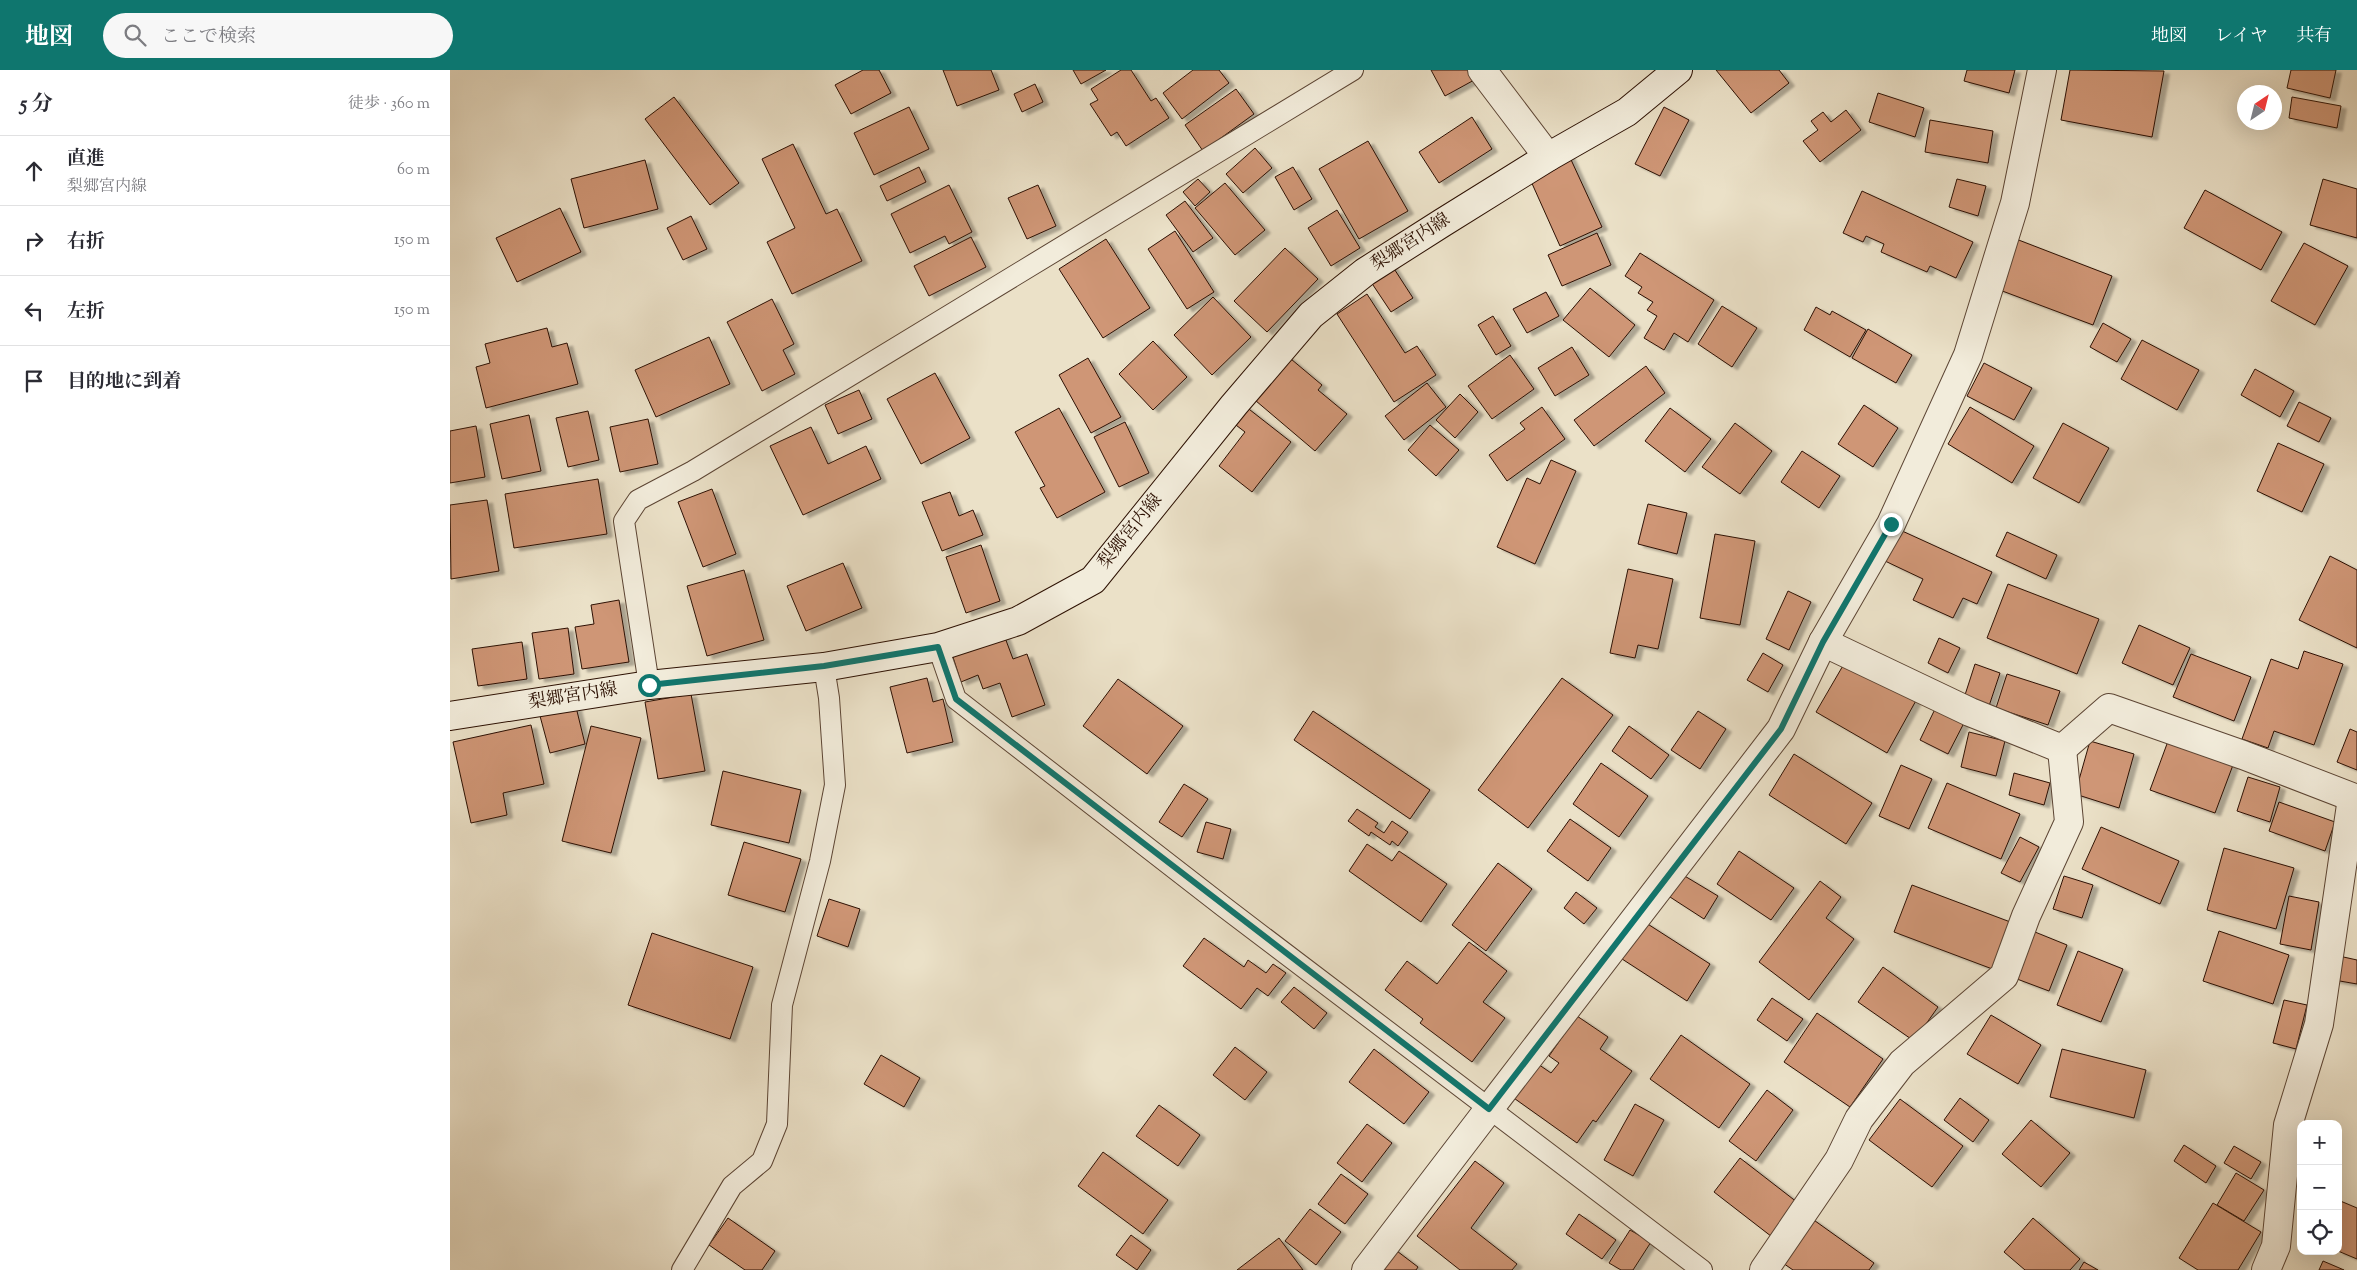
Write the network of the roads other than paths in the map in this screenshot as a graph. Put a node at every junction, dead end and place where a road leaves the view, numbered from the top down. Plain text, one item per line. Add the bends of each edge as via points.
1 (1353, 70) edge
2 (1482, 70) edge
3 (1678, 70) edge
4 (2042, 70) edge
5 (1548, 157) junction
6 (1823, 642) junction
7 (938, 647) junction
8 (824, 666) junction
9 (649, 685) junction
10 (450, 716) edge
11 (2062, 749) junction
12 (2354, 798) edge
13 (1489, 1109) junction
14 (682, 1270) edge
15 (1366, 1270) edge
16 (1702, 1270) edge
17 (1764, 1270) edge
18 (2266, 1270) edge

1 - 9 lane via 693,471 638,500 624,521
2 - 5 street
3 - 5 street, 梨郷宮内線 via 1627,112
4 - 6 street via 2015,203 1968,355 1891,524
5 - 7 street, 梨郷宮内線 via 1366,272 1311,315 1092,580 1018,621
6 - 11 street via 1970,712
6 - 13 street via 1781,729
7 - 8 street, 梨郷宮内線
7 - 13 lane via 956,699
8 - 9 street, 梨郷宮内線
8 - 14 lane via 835,785 820,861 782,1005 777,1124 762,1161 732,1186
9 - 10 street, 梨郷宮内線
11 - 12 street via 2110,708
11 - 17 street via 2069,822 2026,916 2004,976 1902,1063 1859,1119 1840,1160
12 - 18 street via 2319,1024 2288,1124 2276,1246
13 - 15 street
13 - 16 lane

